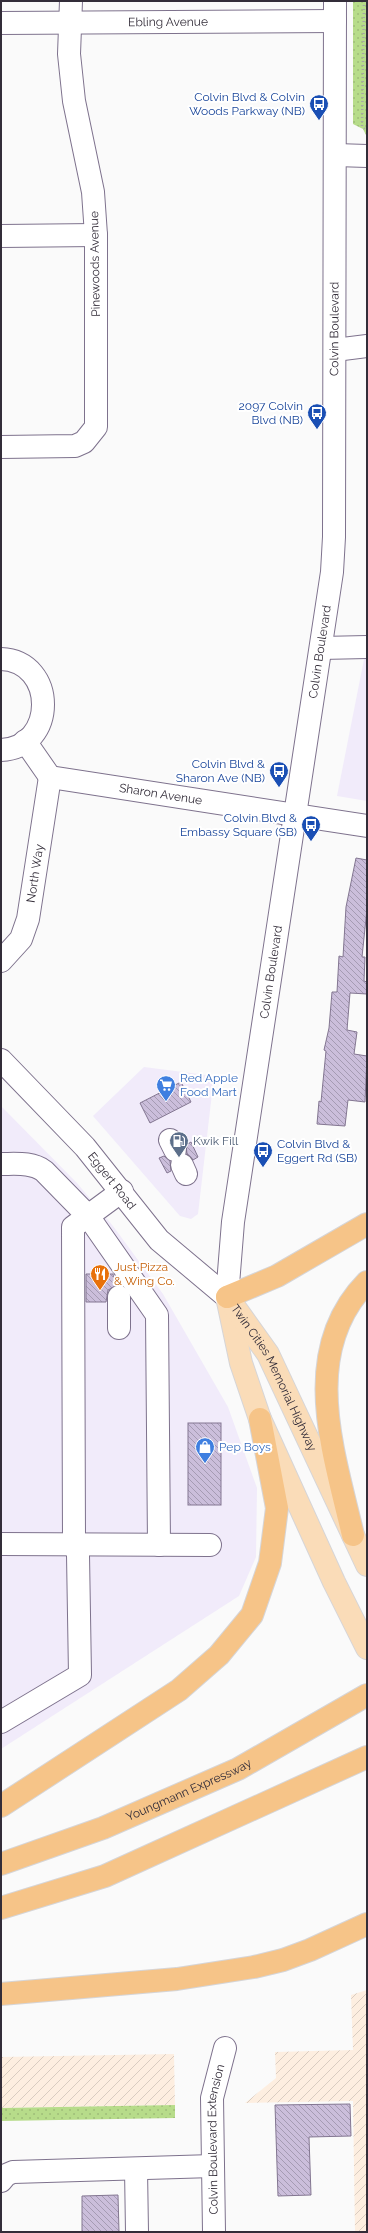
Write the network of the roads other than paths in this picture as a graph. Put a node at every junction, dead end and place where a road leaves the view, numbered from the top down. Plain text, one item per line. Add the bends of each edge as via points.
1 (71, 1) edge
2 (335, 11) edge
3 (70, 23) junction
4 (1, 24) edge
5 (336, 155) junction
6 (367, 156) edge
7 (96, 235) junction
8 (1, 236) edge
9 (367, 346) edge
10 (335, 350) junction
11 (1, 447) edge
12 (367, 647) edge
13 (321, 648) junction
14 (1, 659) edge
15 (25, 742) junction
16 (1, 750) edge
17 (50, 777) junction
18 (295, 815) junction
19 (367, 826) edge
20 (1, 961) edge
21 (5, 1070) edge
22 (1, 1164) edge
23 (122, 1191) junction
24 (88, 1216) junction
25 (367, 1224) edge
26 (119, 1261) junction
27 (367, 1282) edge
28 (227, 1297) junction
29 (119, 1328) dead end
30 (260, 1419) junction
31 (353, 1535) junction
32 (1, 1544) edge
33 (75, 1544) junction
34 (159, 1545) junction
35 (210, 1545) dead end
36 (367, 1565) edge
37 (367, 1648) edge
38 (367, 1696) edge
39 (1, 1722) edge
40 (367, 1757) edge
41 (1, 1806) edge
42 (1, 1864) edge
43 (1, 1908) edge
44 (367, 1924) edge
45 (1, 1994) edge
46 (225, 2048) dead end
47 (213, 2166) junction
48 (136, 2169) junction
49 (1, 2181) edge
50 (137, 2232) edge
51 (214, 2232) edge

1 - 3 street, Pinewoods Avenue
2 - 3 street, Ebling Avenue
2 - 5 street, Colvin Boulevard
3 - 4 street, Ebling Avenue
3 - 7 street, Pinewoods Avenue via 69,54 74,101 93,192
5 - 6 street
5 - 10 street, Colvin Boulevard
7 - 8 street
7 - 11 street, Pinewoods Avenue via 96,427 84,442 75,446
9 - 10 street
10 - 13 street, Colvin Boulevard via 334,537 332,572
12 - 13 street
13 - 18 street, Colvin Boulevard
14 - 15 street via 18,663 27,669 41,689 43,712 40,723
15 - 16 street
15 - 17 street
17 - 18 street, Sharon Avenue
17 - 20 street, North Way via 28,919 21,939
18 - 19 street, Sharon Avenue
18 - 28 street, Colvin Boulevard via 234,1222
21 - 23 street, Eggert Road via 80,1142
22 - 24 street via 37,1166
23 - 24 street
23 - 28 street, Eggert Road via 159,1240
24 - 26 street
24 - 33 street via 73,1227
25 - 28 highway via 277,1276
26 - 29 street
26 - 34 street via 157,1315
27 - 31 highway via 345,1311 336,1331 326,1372 330,1434
28 - 30 main road, Twin Cities Memorial Highway via 241,1363
28 - 31 main road, Twin Cities Memorial Highway via 268,1354
30 - 37 main road, Twin Cities Memorial Highway
30 - 41 highway via 278,1508 270,1563 252,1615 219,1655 179,1690
31 - 36 main road, Twin Cities Memorial Highway
32 - 33 street
33 - 34 street
33 - 39 street via 78,1555 80,1674
34 - 35 street
38 - 42 highway, Youngmann Expressway via 238,1769 103,1828
40 - 43 highway via 105,1876
44 - 45 highway via 310,1950 254,1967 177,1979
46 - 47 street, Colvin Boulevard Extension via 212,2098
47 - 48 street
47 - 51 street, Colvin Boulevard Extension
48 - 49 street via 13,2172
48 - 50 street

